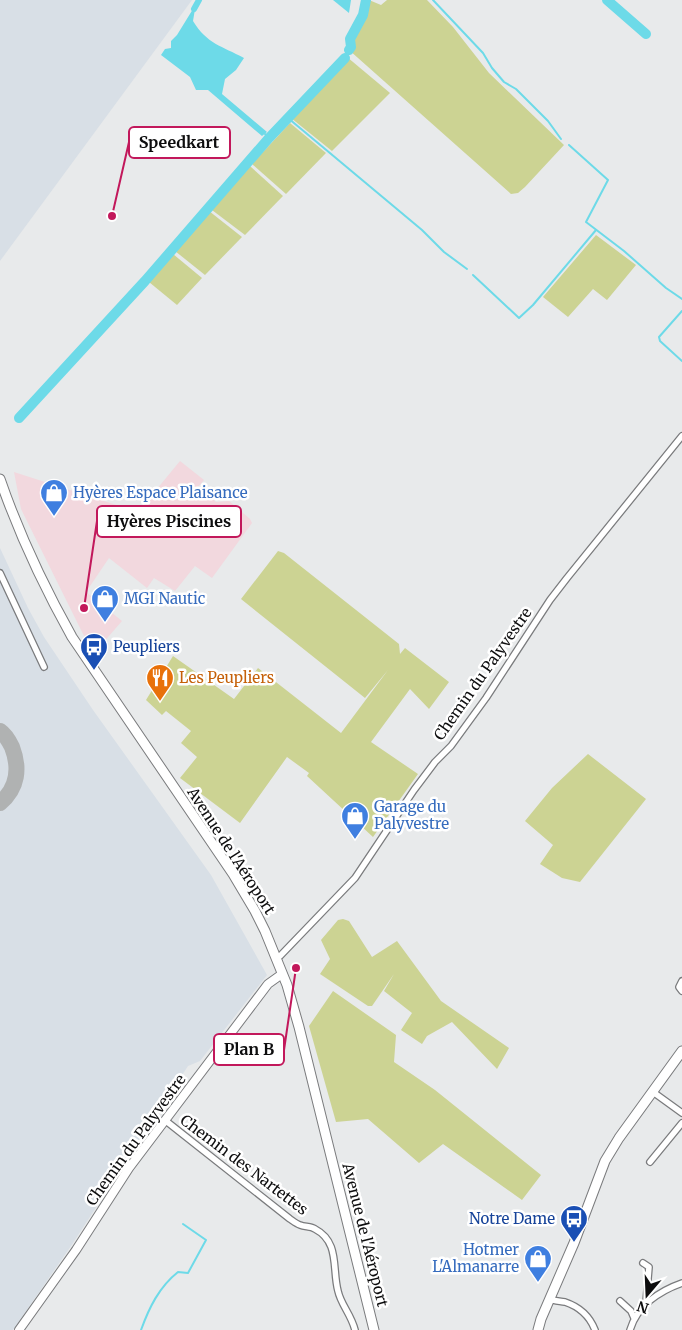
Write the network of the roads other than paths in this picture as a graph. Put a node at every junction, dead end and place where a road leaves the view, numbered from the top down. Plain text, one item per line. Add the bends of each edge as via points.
1 (682, 436) edge
2 (0, 480) edge
3 (0, 573) edge
4 (44, 667) dead end
5 (276, 958) junction
6 (282, 974) junction
7 (682, 981) edge
8 (682, 991) edge
9 (682, 1051) edge
10 (653, 1092) junction
11 (682, 1113) edge
12 (166, 1121) junction
13 (682, 1123) edge
14 (650, 1162) dead end
15 (644, 1263) dead end
16 (682, 1283) edge
17 (551, 1295) junction
18 (620, 1301) dead end
19 (646, 1302) junction
20 (634, 1318) junction
21 (19, 1330) edge
22 (355, 1330) edge
23 (374, 1330) edge
24 (538, 1330) edge
25 (595, 1330) edge
26 (630, 1330) edge

1 - 5 street, Chemin du Palyvestre via 561,585 486,698 414,790 355,878
2 - 5 main road, Avenue de l'Aéroport via 35,566 72,637 233,874
3 - 4 street
5 - 6 main road, Avenue de l'Aéroport
6 - 12 street, Chemin du Palyvestre via 268,984
6 - 23 main road, Avenue de l'Aéroport via 299,1027
7 - 8 street via 679,987
9 - 10 main road
10 - 11 street
10 - 17 main road via 605,1161
12 - 21 street, Chemin du Palyvestre via 129,1168
12 - 22 street, Chemin des Nartettes via 290,1219 299,1225 315,1228 322,1235 334,1253 338,1292
13 - 14 street
15 - 19 street via 649,1267
16 - 19 street
17 - 24 main road
17 - 25 street via 559,1294 565,1302 582,1311 590,1318
18 - 20 street
19 - 20 street
20 - 26 street

